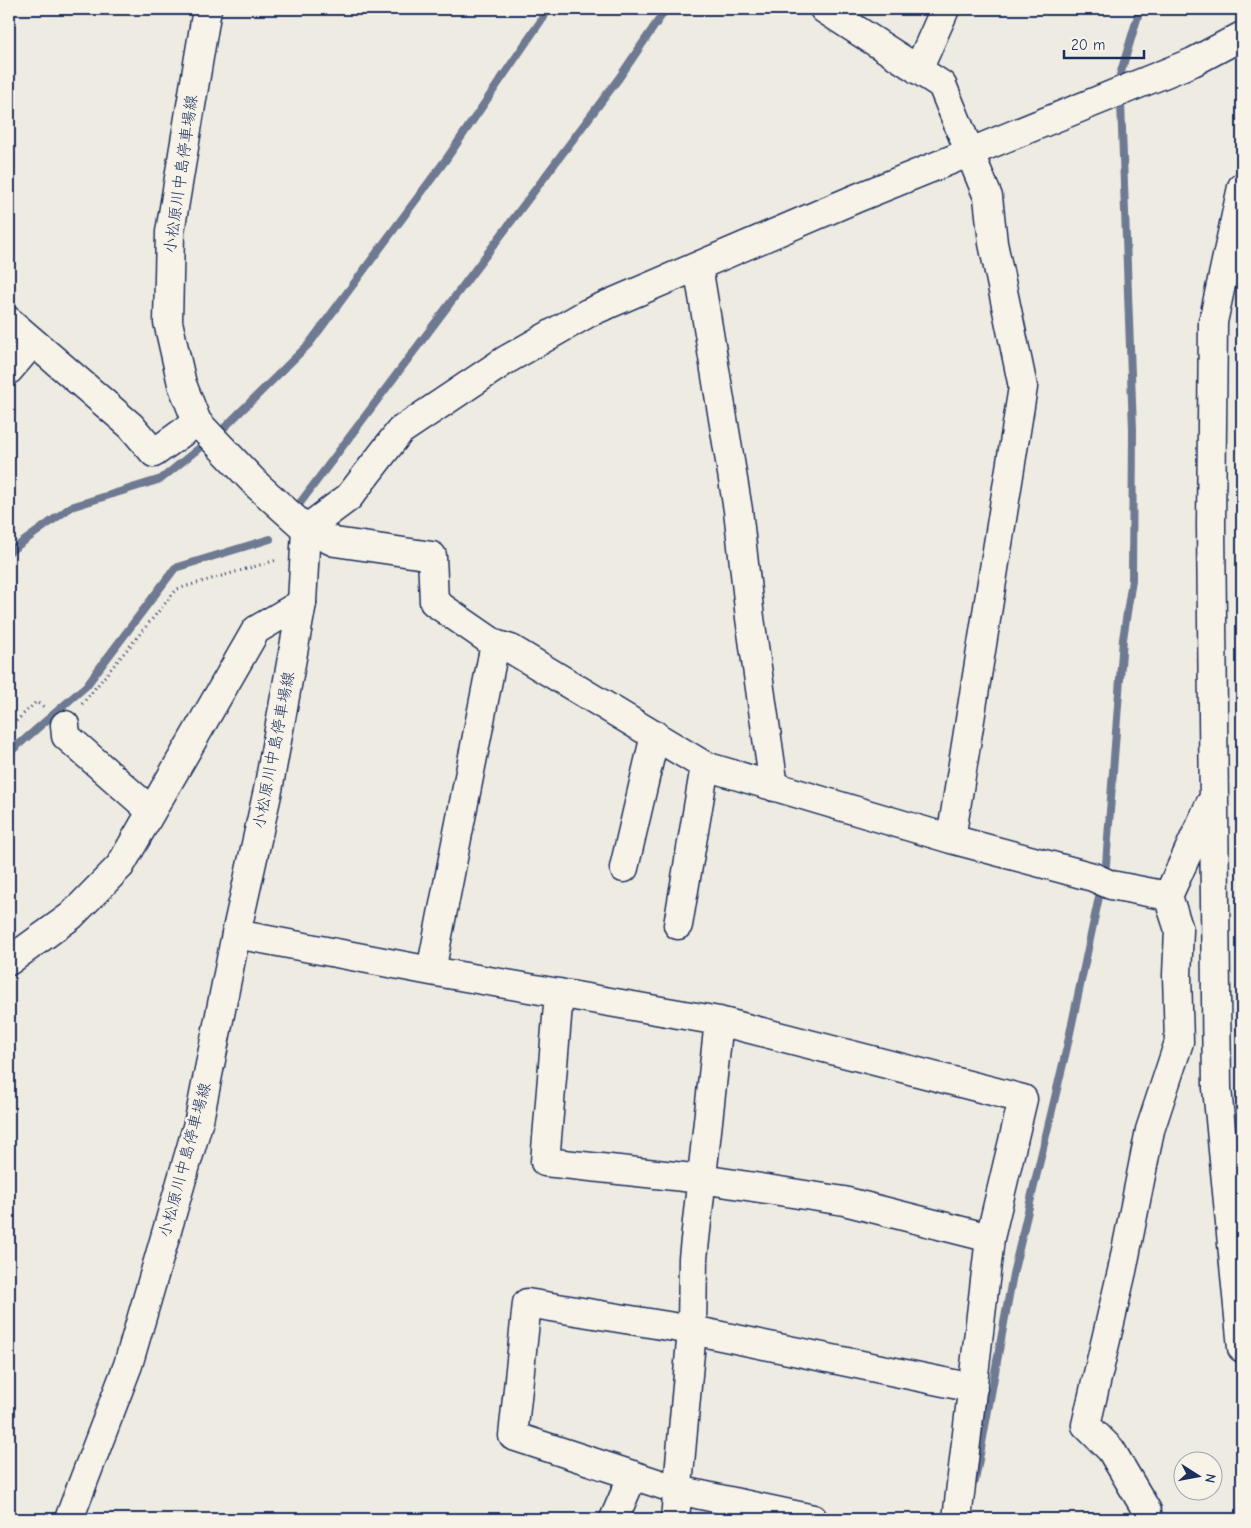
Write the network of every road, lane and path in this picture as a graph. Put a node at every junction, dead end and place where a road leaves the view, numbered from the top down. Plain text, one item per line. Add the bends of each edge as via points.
1 (207, 9) edge
2 (824, 9) edge
3 (945, 9) edge
4 (1242, 36) edge
5 (918, 70) junction
6 (970, 152) junction
7 (1242, 187) edge
8 (698, 266) junction
9 (9, 321) edge
10 (33, 342) junction
11 (9, 370) edge
12 (198, 422) junction
13 (306, 540) junction
14 (302, 604) junction
15 (495, 644) junction
16 (56, 716) junction
17 (9, 728) edge
18 (655, 735) junction
19 (705, 766) junction
20 (774, 787) junction
21 (1214, 796) junction
22 (152, 812) junction
23 (951, 840) junction
24 (624, 868) dead end
25 (1168, 896) junction
26 (678, 925) dead end
27 (236, 934) junction
28 (9, 961) edge
29 (431, 971) junction
30 (559, 993) junction
31 (719, 1021) junction
32 (702, 1179) junction
33 (990, 1238) junction
34 (692, 1330) junction
35 (1242, 1348) edge
36 (973, 1388) junction
37 (633, 1475) junction
38 (678, 1490) junction
39 (69, 1519) edge
40 (614, 1519) edge
41 (675, 1519) edge
42 (813, 1519) edge
43 (957, 1519) edge
44 (1146, 1519) edge

1 - 12 street, 小松原川中島停車場線 via 170,232 168,322 182,384
2 - 5 street
3 - 5 street
4 - 6 street via 1193,62
5 - 6 street via 942,85
6 - 8 street
6 - 23 street via 988,197 993,243 1023,388
7 - 21 street via 1213,322
8 - 13 street via 588,313 482,376 400,431 349,497
8 - 20 street via 738,510
9 - 10 street
10 - 11 street
10 - 12 street via 131,426 154,453
12 - 13 street, 小松原川中島停車場線
13 - 14 street, 小松原川中島停車場線
13 - 15 street via 432,556 434,602
13 - 16 path via 177,589
14 - 22 street via 256,630
14 - 27 street, 小松原川中島停車場線 via 268,790
15 - 18 street via 511,649
15 - 29 street
16 - 17 path via 36,702
16 - 22 street via 66,736
18 - 19 street
18 - 24 street
19 - 20 street
19 - 26 street
20 - 23 street
21 - 25 street
21 - 35 street via 1217,1088
22 - 28 street via 120,866 71,916
23 - 25 street
25 - 44 street via 1180,930 1177,975 1179,1042 1150,1130 1086,1426 1111,1450 1147,1511
27 - 29 street
27 - 39 street, 小松原川中島停車場線 via 199,1120 128,1365
29 - 30 street
30 - 31 street
30 - 32 street via 545,1162
31 - 32 street
31 - 33 street via 1023,1099
32 - 33 street via 844,1201
32 - 34 street via 693,1258
33 - 36 street
34 - 36 street
34 - 37 street via 527,1303 512,1436
34 - 38 street
36 - 43 street
37 - 38 street
37 - 40 street
38 - 41 street
38 - 42 street

